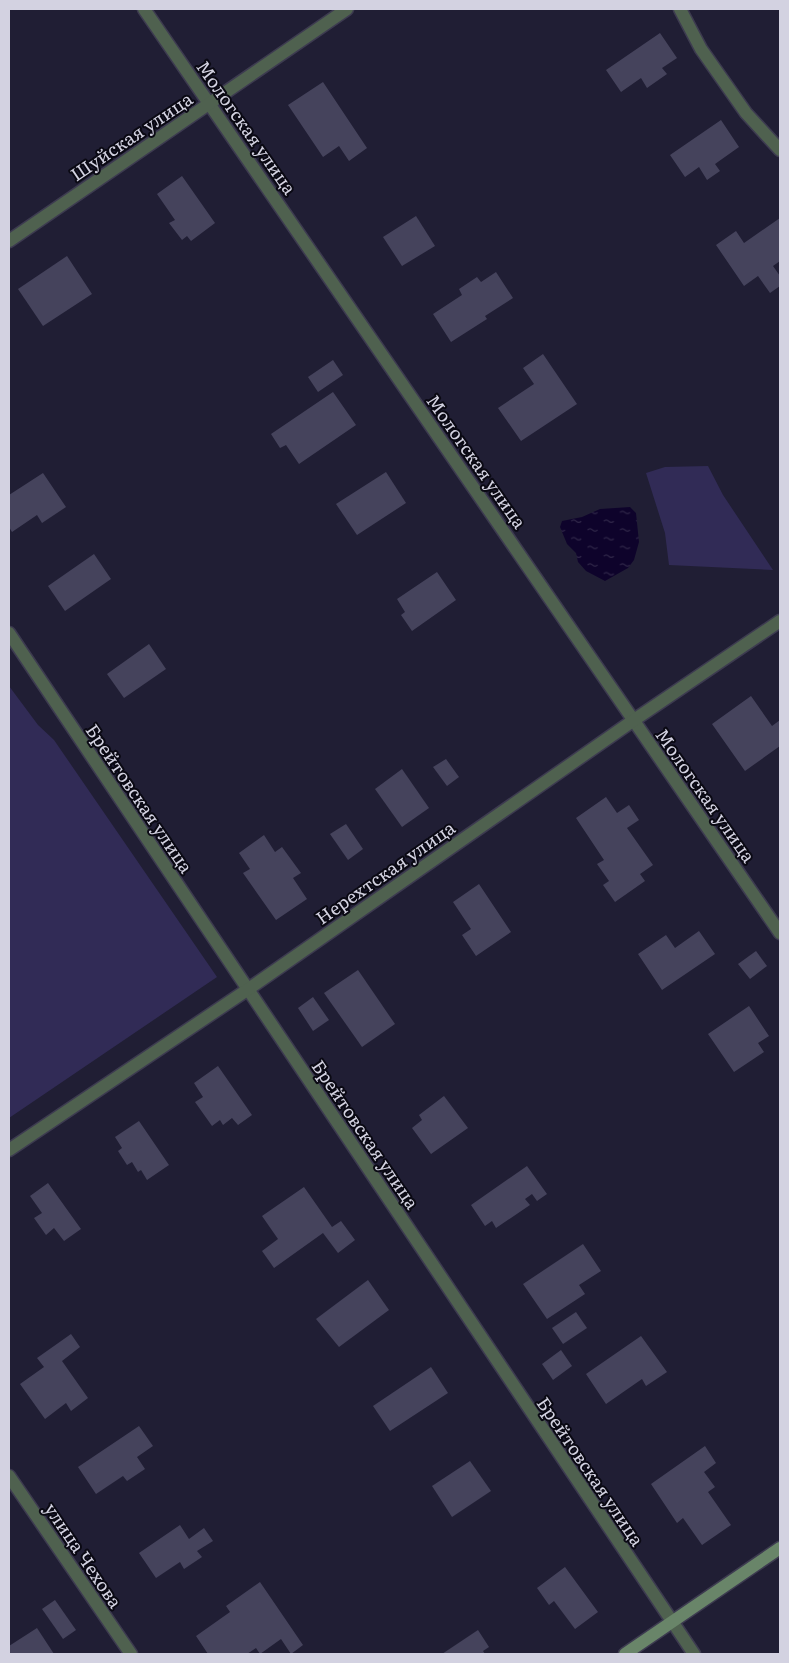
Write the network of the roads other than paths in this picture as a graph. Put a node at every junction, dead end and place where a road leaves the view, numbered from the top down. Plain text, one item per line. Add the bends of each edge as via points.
1 (144, 9) edge
2 (347, 9) edge
3 (680, 9) edge
4 (210, 104) junction
5 (780, 150) edge
6 (9, 241) edge
7 (780, 621) edge
8 (9, 633) edge
9 (634, 720) junction
10 (780, 933) edge
11 (247, 990) junction
12 (9, 1150) edge
13 (9, 1476) edge
14 (780, 1548) edge
15 (672, 1622) junction
16 (131, 1654) edge
17 (625, 1654) edge
18 (694, 1654) edge

1 - 4 street, Мологская улица
2 - 4 street, Шуйская улица
3 - 5 street via 701,49 746,113
4 - 6 street, Шуйская улица
4 - 9 street, Мологская улица
7 - 9 street, Нерехтская улица
8 - 11 street, Брейтовская улица
9 - 10 street, Мологская улица
9 - 11 street, Нерехтская улица
11 - 12 street, Нерехтская улица
11 - 15 street, Брейтовская улица
13 - 16 street, улица Чехова
14 - 15 street
15 - 17 street
15 - 18 street, Брейтовская улица

